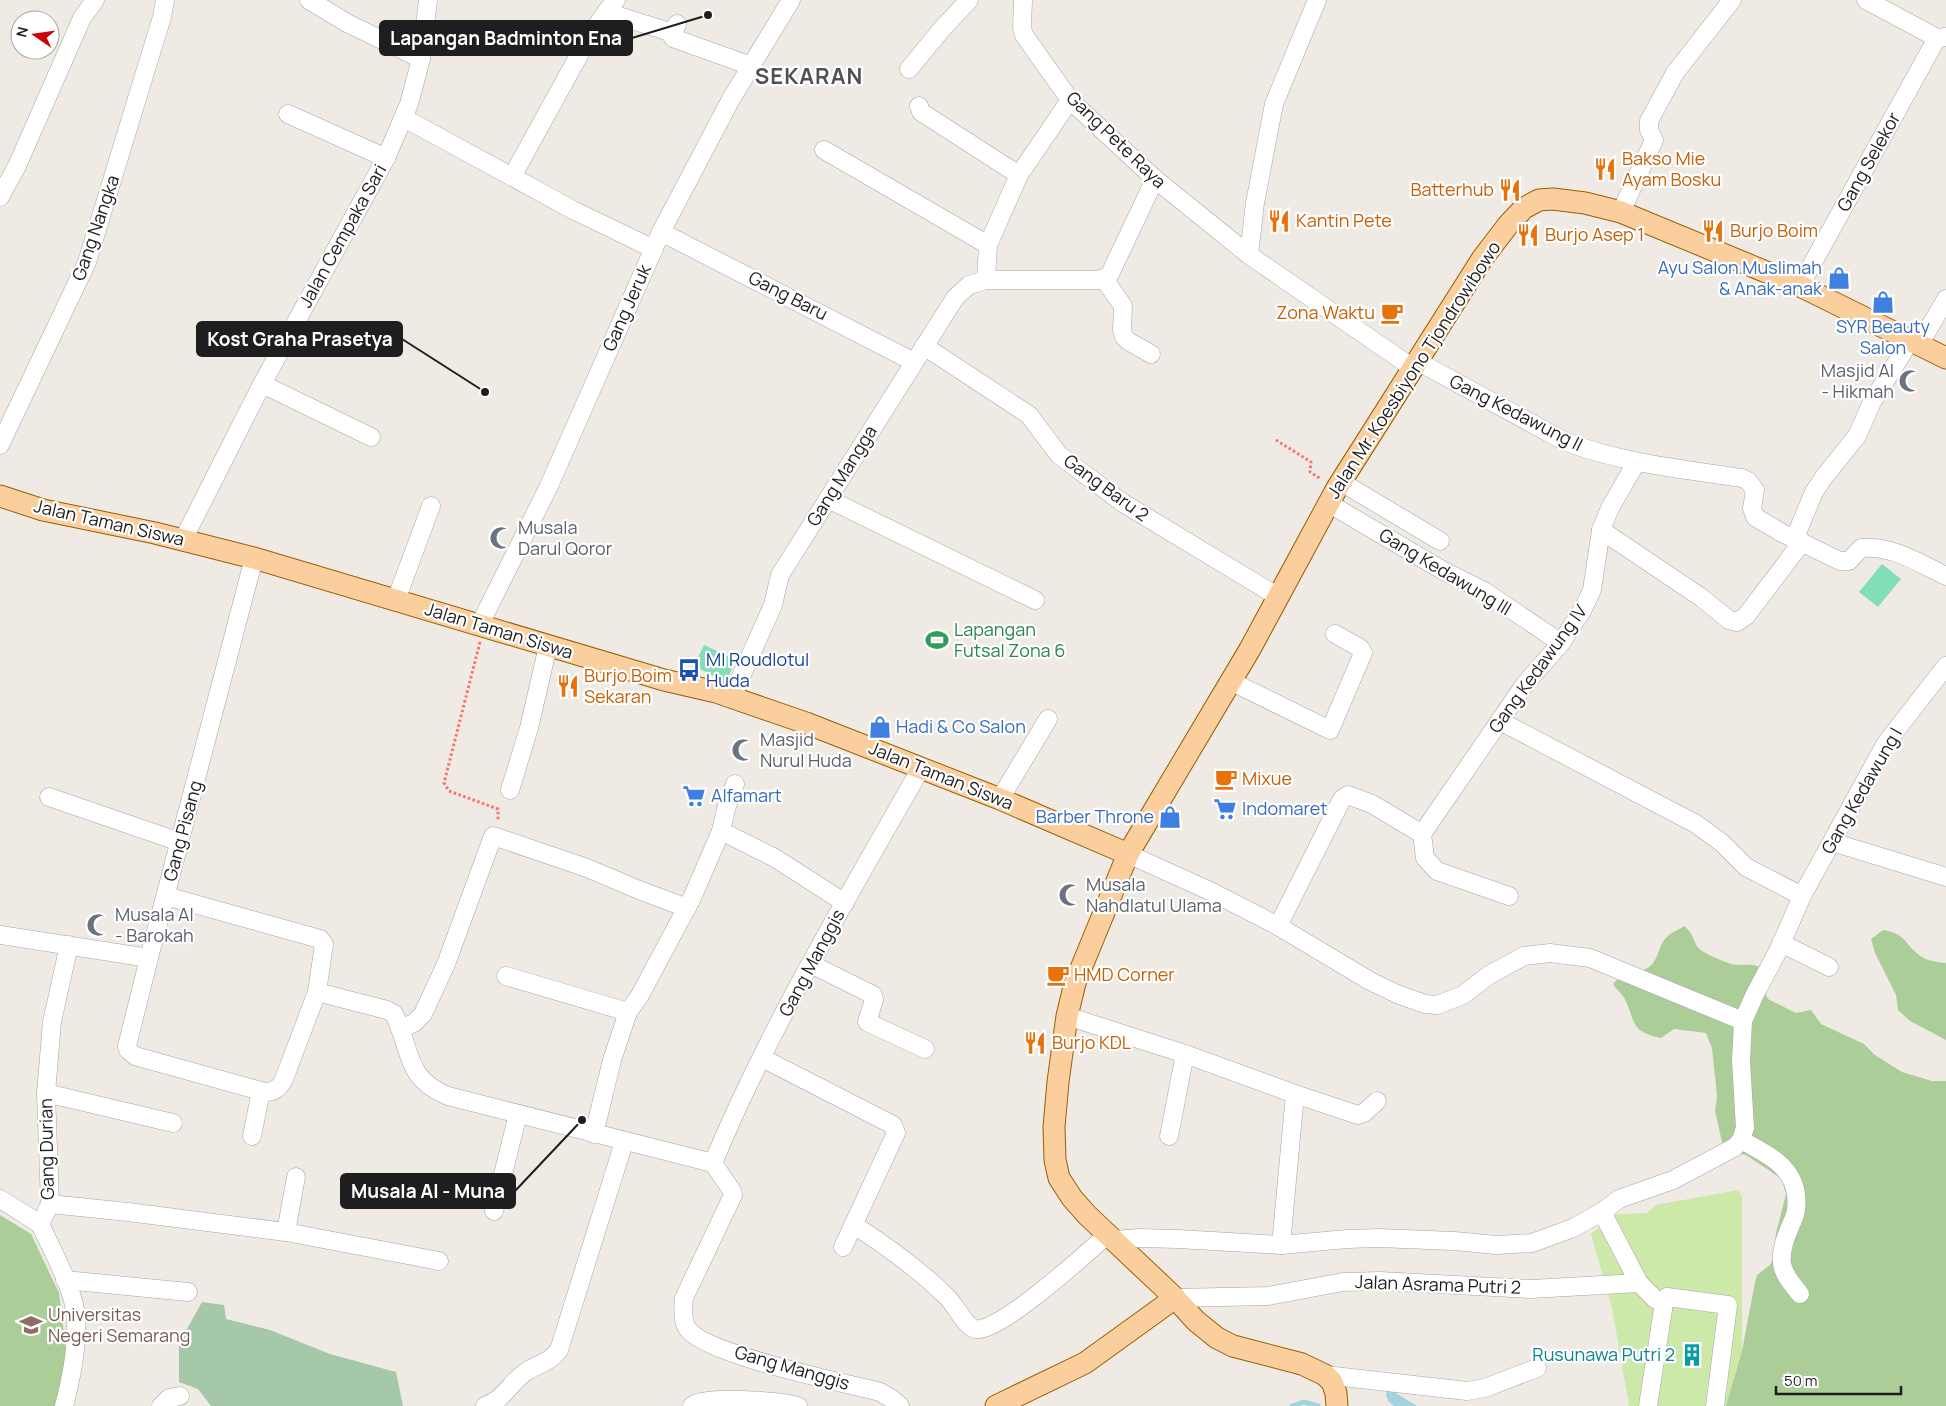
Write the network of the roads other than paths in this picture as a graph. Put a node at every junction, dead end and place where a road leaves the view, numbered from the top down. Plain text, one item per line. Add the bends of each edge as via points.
1 (95, 0) edge
2 (165, 0) edge
3 (309, 0) edge
4 (428, 0) edge
5 (791, 0) edge
6 (969, 0) edge
7 (1023, 0) edge
8 (1317, 0) edge
9 (1732, 0) edge
10 (1866, 0) edge
11 (611, 6) edge
12 (1942, 37) edge
13 (421, 59) junction
14 (751, 66) junction
15 (909, 70) dead end
16 (1070, 100) junction
17 (920, 106) dead end
18 (288, 114) dead end
19 (404, 118) junction
20 (824, 150) dead end
21 (386, 158) junction
22 (1019, 175) junction
23 (512, 177) junction
24 (1154, 179) junction
25 (0, 196) edge
26 (1621, 212) junction
27 (662, 232) junction
28 (988, 245) junction
29 (654, 249) junction
30 (1249, 255) junction
31 (1104, 279) junction
32 (986, 280) junction
33 (1800, 286) junction
34 (1946, 299) edge
35 (1914, 343) junction
36 (924, 346) junction
37 (1151, 354) dead end
38 (1946, 358) edge
39 (914, 362) junction
40 (1415, 364) junction
41 (262, 384) junction
42 (371, 437) dead end
43 (0, 445) edge
44 (1636, 463) junction
45 (1335, 491) junction
46 (0, 496) edge
47 (828, 499) junction
48 (431, 506) dead end
49 (1601, 530) junction
50 (183, 540) junction
51 (1440, 541) dead end
52 (1798, 541) junction
53 (254, 558) junction
54 (1946, 576) edge
55 (1278, 596) junction
56 (396, 600) junction
57 (1035, 600) dead end
58 (482, 625) junction
59 (1335, 634) dead end
60 (1561, 643) junction
61 (548, 646) junction
62 (1946, 666) edge
63 (1230, 681) junction
64 (732, 697) junction
65 (1048, 719) dead end
66 (1500, 721) junction
67 (921, 768) junction
68 (735, 784) dead end
69 (510, 790) dead end
70 (49, 797) dead end
71 (1000, 799) junction
72 (721, 831) junction
73 (1422, 834) junction
74 (180, 842) junction
75 (1832, 842) junction
76 (1128, 854) junction
77 (1946, 877) edge
78 (166, 896) junction
79 (1509, 896) dead end
80 (1802, 896) junction
81 (845, 903) junction
82 (687, 908) junction
83 (1278, 926) junction
84 (0, 935) edge
85 (1782, 943) junction
86 (69, 945) junction
87 (149, 958) junction
88 (811, 964) junction
89 (1829, 967) dead end
90 (506, 976) dead end
91 (317, 992) junction
92 (628, 1012) junction
93 (1067, 1016) junction
94 (1743, 1021) junction
95 (400, 1029) junction
96 (926, 1049) dead end
97 (1185, 1054) junction
98 (762, 1058) junction
99 (261, 1091) junction
100 (46, 1093) junction
101 (1295, 1094) junction
102 (1377, 1101) dead end
103 (518, 1114) junction
104 (172, 1123) dead end
105 (594, 1134) junction
106 (252, 1136) dead end
107 (1169, 1136) dead end
108 (1741, 1140) junction
109 (624, 1142) junction
110 (712, 1163) junction
111 (296, 1177) dead end
112 (0, 1199) edge
113 (50, 1204) junction
114 (494, 1211) dead end
115 (1602, 1212) junction
116 (40, 1224) junction
117 (854, 1225) junction
118 (286, 1232) junction
119 (1110, 1237) junction
120 (1281, 1245) junction
121 (844, 1247) dead end
122 (439, 1261) dead end
123 (65, 1280) junction
124 (1639, 1283) junction
125 (188, 1292) dead end
126 (1800, 1294) dead end
127 (1175, 1298) junction
128 (1664, 1303) junction
129 (1537, 1368) dead end
130 (1325, 1375) junction
131 (180, 1396) dead end
132 (1337, 1400) edge
133 (64, 1406) edge
134 (161, 1406) edge
135 (485, 1406) edge
136 (692, 1406) edge
137 (798, 1406) edge
138 (900, 1406) edge
139 (996, 1406) edge
140 (1648, 1406) edge
141 (1715, 1406) edge

1 - 25 street via 82,18 17,166
2 - 43 street, Gang Nangka via 87,262
3 - 13 street via 347,23
4 - 13 street, Jalan Cempaka Sari
5 - 14 street, Gang Jeruk
6 - 15 street
7 - 16 street, Gang Pete Raya via 1024,35
8 - 30 street via 1274,104 1255,203
9 - 26 street via 1675,73 1650,121 1649,130 1654,140
10 - 12 street, Gang Selekor
11 - 14 street via 675,29 673,38
11 - 23 street via 589,37
12 - 33 street, Gang Selekor
13 - 19 street, Jalan Cempaka Sari
14 - 27 street, Gang Jeruk
16 - 22 street
16 - 24 street, Gang Pete Raya
17 - 22 street via 921,112
18 - 21 street
19 - 21 street, Jalan Cempaka Sari
19 - 23 street
20 - 28 street
21 - 41 street, Jalan Cempaka Sari
22 - 28 street
23 - 29 street
24 - 30 street, Gang Pete Raya
24 - 31 street via 1109,276
26 - 33 main road, Jalan Mr. Koesbiyono Tjondrowibowo
26 - 40 main road, Jalan Mr. Koesbiyono Tjondrowibowo via 1553,199 1539,200 1524,208 1482,260
27 - 29 street, Gang Jeruk
27 - 39 street, Gang Baru
28 - 32 street
29 - 58 street, Gang Jeruk via 548,488
30 - 40 street, Gang Pete Raya
31 - 32 street, Gang Mangga
31 - 37 street via 1122,306 1124,336
32 - 36 street, Gang Mangga via 962,290
33 - 35 main road, Jalan Mr. Koesbiyono Tjondrowibowo
34 - 35 street
35 - 38 main road, Jalan Mr. Koesbiyono Tjondrowibowo
35 - 52 street via 1872,402 1857,436 1814,492
36 - 39 street, Gang Mangga
36 - 55 street, Gang Baru 2 via 1030,416 1059,454 1123,503
39 - 47 street, Gang Mangga
40 - 44 street, Gang Kedawung II via 1564,442
40 - 45 main road, Jalan Mr. Koesbiyono Tjondrowibowo
41 - 42 street
41 - 50 street, Jalan Cempaka Sari
44 - 49 street, Gang Kedawung IV
44 - 52 street, Gang Kedawung II via 1742,478 1755,490 1752,508 1755,517
45 - 51 street
45 - 55 main road, Jalan Mr. Koesbiyono Tjondrowibowo
45 - 60 street, Gang Kedawung III via 1442,570 1484,592
46 - 50 main road, Jalan Taman Siswa via 43,510
47 - 57 street
47 - 64 street, Gang Mangga via 780,575 773,605
48 - 56 street
49 - 52 street via 1729,620 1737,622 1746,616
49 - 60 street, Gang Kedawung IV via 1592,590
50 - 53 main road, Jalan Taman Siswa
52 - 54 street via 1842,562 1849,561 1861,548 1891,551
53 - 56 main road, Jalan Taman Siswa
53 - 74 street, Gang Pisang
55 - 63 main road, Jalan Mr. Koesbiyono Tjondrowibowo
56 - 58 main road, Jalan Taman Siswa
58 - 61 main road, Jalan Taman Siswa
59 - 63 street via 1363,653 1330,730
60 - 66 street, Gang Kedawung IV via 1525,684
61 - 64 main road, Jalan Taman Siswa
61 - 69 street via 529,728
62 - 75 street, Gang Kedawung I via 1886,743
63 - 76 main road, Jalan Mr. Koesbiyono Tjondrowibowo
64 - 67 main road, Jalan Taman Siswa
65 - 71 street
66 - 73 street, Gang Kedawung IV
66 - 80 street via 1696,824 1746,867
67 - 71 main road, Jalan Taman Siswa
67 - 81 street, Gang Manggis
68 - 72 street
70 - 74 street
71 - 76 main road, Jalan Taman Siswa
72 - 81 street via 775,858
72 - 82 street
73 - 79 street via 1425,858 1437,870
73 - 83 street via 1372,804 1348,794 1342,799
74 - 78 street, Gang Pisang
75 - 77 street
75 - 80 street, Gang Kedawung I
76 - 83 street
76 - 93 main road, Jalan Mr. Koesbiyono Tjondrowibowo via 1075,983
78 - 87 street, Gang Pisang
78 - 91 street via 320,939 324,944
80 - 85 street, Gang Kedawung I
81 - 88 street, Gang Manggis
82 - 92 street
82 - 95 street via 587,868 494,836 449,956 423,1014 414,1023
83 - 94 street via 1370,981 1425,1004 1437,1005 1463,995 1489,975 1524,956 1550,953 1590,958
84 - 86 street
85 - 89 street
85 - 94 street, Gang Kedawung I
86 - 87 street
86 - 100 street, Gang Durian via 52,1022
87 - 99 street, Gang Pisang via 128,1050 135,1056
88 - 96 street via 873,995 867,1022
88 - 98 street, Gang Manggis
90 - 92 street
91 - 95 street via 387,1010 394,1014
91 - 99 street via 280,1086 274,1091
92 - 105 street via 612,1060
93 - 97 street
93 - 119 main road, Jalan Mr. Koesbiyono Tjondrowibowo via 1054,1127 1055,1160 1059,1178 1072,1198
94 - 108 street via 1741,1061 1745,1128
95 - 103 street via 414,1071 430,1087 448,1096
97 - 101 street
97 - 107 street
98 - 110 street, Gang Manggis
98 - 117 street via 893,1125 896,1134
99 - 106 street
100 - 104 street
100 - 113 street, Gang Durian
101 - 102 street via 1358,1114 1364,1113
101 - 120 street
103 - 105 street
103 - 114 street
105 - 109 street
108 - 115 street via 1673,1180 1619,1199
108 - 126 street via 1776,1160 1791,1176 1796,1206 1782,1262 1788,1278
109 - 110 street
109 - 135 street via 559,1350 548,1361 528,1371 499,1399
110 - 138 street, Gang Manggis via 733,1196 684,1298 687,1328 698,1339 766,1364 880,1392
111 - 118 street
112 - 116 street
113 - 116 street, Gang Durian
113 - 118 street
115 - 120 street via 1573,1228 1532,1243 1497,1245 1378,1238
115 - 124 street
116 - 123 street, Gang Durian
117 - 119 street via 928,1278 951,1301 969,1326 978,1330 1027,1303
117 - 121 street
118 - 122 street
119 - 120 street
119 - 127 main road, Jalan Mr. Koesbiyono Tjondrowibowo
123 - 125 street
123 - 133 street, Gang Durian via 75,1309 76,1327 73,1365
124 - 127 street, Jalan Asrama Putri 2 via 1531,1289 1343,1282 1268,1296
124 - 128 street via 1654,1299
127 - 130 main road, Jalan Mr. Koesbiyono Tjondrowibowo via 1196,1322 1217,1338 1233,1346 1302,1364
127 - 139 main road via 1085,1363
128 - 140 street
128 - 141 street via 1667,1297 1728,1305
129 - 130 street via 1485,1388 1466,1391
130 - 132 main road via 1332,1382
131 - 134 street via 168,1398
136 - 137 street via 706,1400

